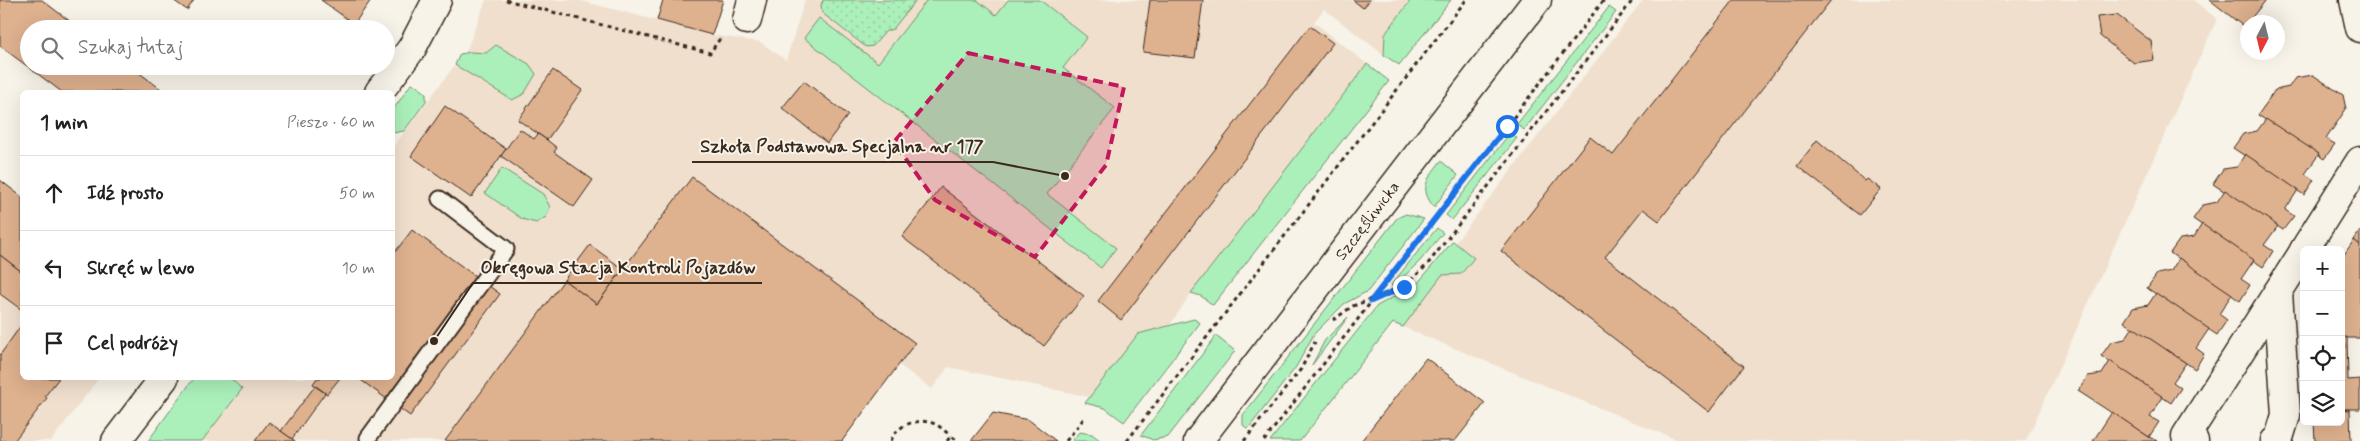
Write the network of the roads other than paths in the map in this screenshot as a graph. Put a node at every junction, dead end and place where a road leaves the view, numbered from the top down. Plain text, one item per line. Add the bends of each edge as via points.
1 (437, 0) edge
2 (1537, 0) edge
3 (2354, 0) edge
4 (2360, 28) edge
5 (395, 71) edge
6 (392, 75) edge
7 (380, 90) edge
8 (2360, 161) edge
9 (440, 199) dead end
10 (2307, 246) edge
11 (2300, 256) edge
12 (2278, 292) junction
13 (162, 380) edge
14 (368, 438) dead end
15 (2187, 439) edge
16 (116, 441) edge
17 (1198, 441) edge
18 (2275, 441) edge

1 - 5 street via 412,48
2 - 17 street, Szczęśliwicka
3 - 4 street
6 - 7 street
8 - 10 street
9 - 14 lane via 506,249
11 - 12 street
12 - 15 street
12 - 18 street via 2286,415 2279,438
13 - 16 street

